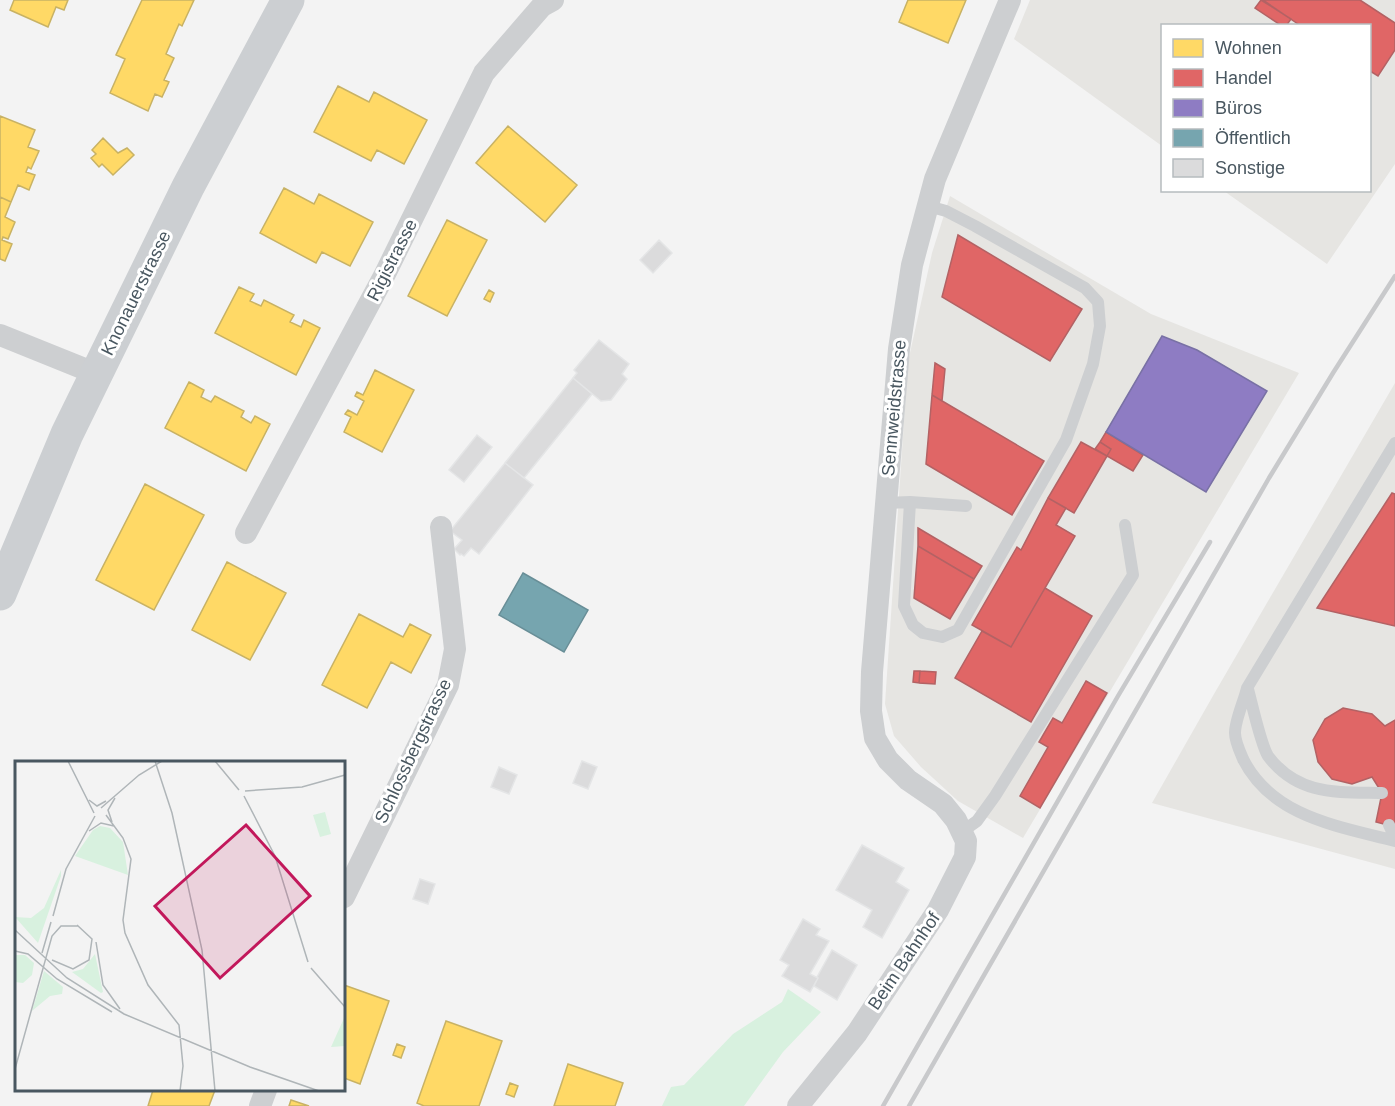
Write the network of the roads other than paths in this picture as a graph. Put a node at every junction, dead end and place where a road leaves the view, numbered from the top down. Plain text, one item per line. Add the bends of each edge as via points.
1 (288, 0) edge
2 (554, 0) edge
3 (1010, 0) edge
4 (928, 206) junction
5 (0, 335) edge
6 (97, 374) junction
7 (1395, 444) edge
8 (886, 502) junction
9 (910, 502) junction
10 (966, 506) dead end
11 (1125, 525) dead end
12 (441, 527) dead end
13 (246, 533) dead end
14 (0, 594) edge
15 (1248, 688) junction
16 (1382, 792) dead end
17 (1389, 825) dead end
18 (963, 831) junction
19 (1395, 839) edge
20 (345, 895) edge
21 (265, 1091) edge
22 (260, 1106) edge
23 (798, 1106) edge

1 - 6 street, Knonauerstrasse via 188,187
2 - 13 street, Rigistrasse via 542,6 484,73 384,276
3 - 4 street, Sennweidstrasse via 935,179
4 - 8 street, Sennweidstrasse via 912,266 898,349
4 - 9 lane via 946,210 1084,288 1098,302 1100,326 1093,364 1066,440 958,630 942,637 923,633 913,625 904,606
5 - 6 street
6 - 14 street, Knonauerstrasse via 67,434
7 - 15 lane
8 - 9 lane
8 - 18 street, Sennweidstrasse via 872,672 876,738 888,760 908,780 943,804
9 - 10 lane
11 - 18 lane via 1133,575 995,796
12 - 20 street, Schlossbergstrasse via 455,650 448,685
15 - 16 lane via 1267,755 1293,779 1323,791
15 - 19 lane via 1235,733 1250,773 1277,800 1303,815
17 - 19 lane
18 - 23 street, Beim Bahnhof via 965,857 938,910 856,1033
21 - 22 street

